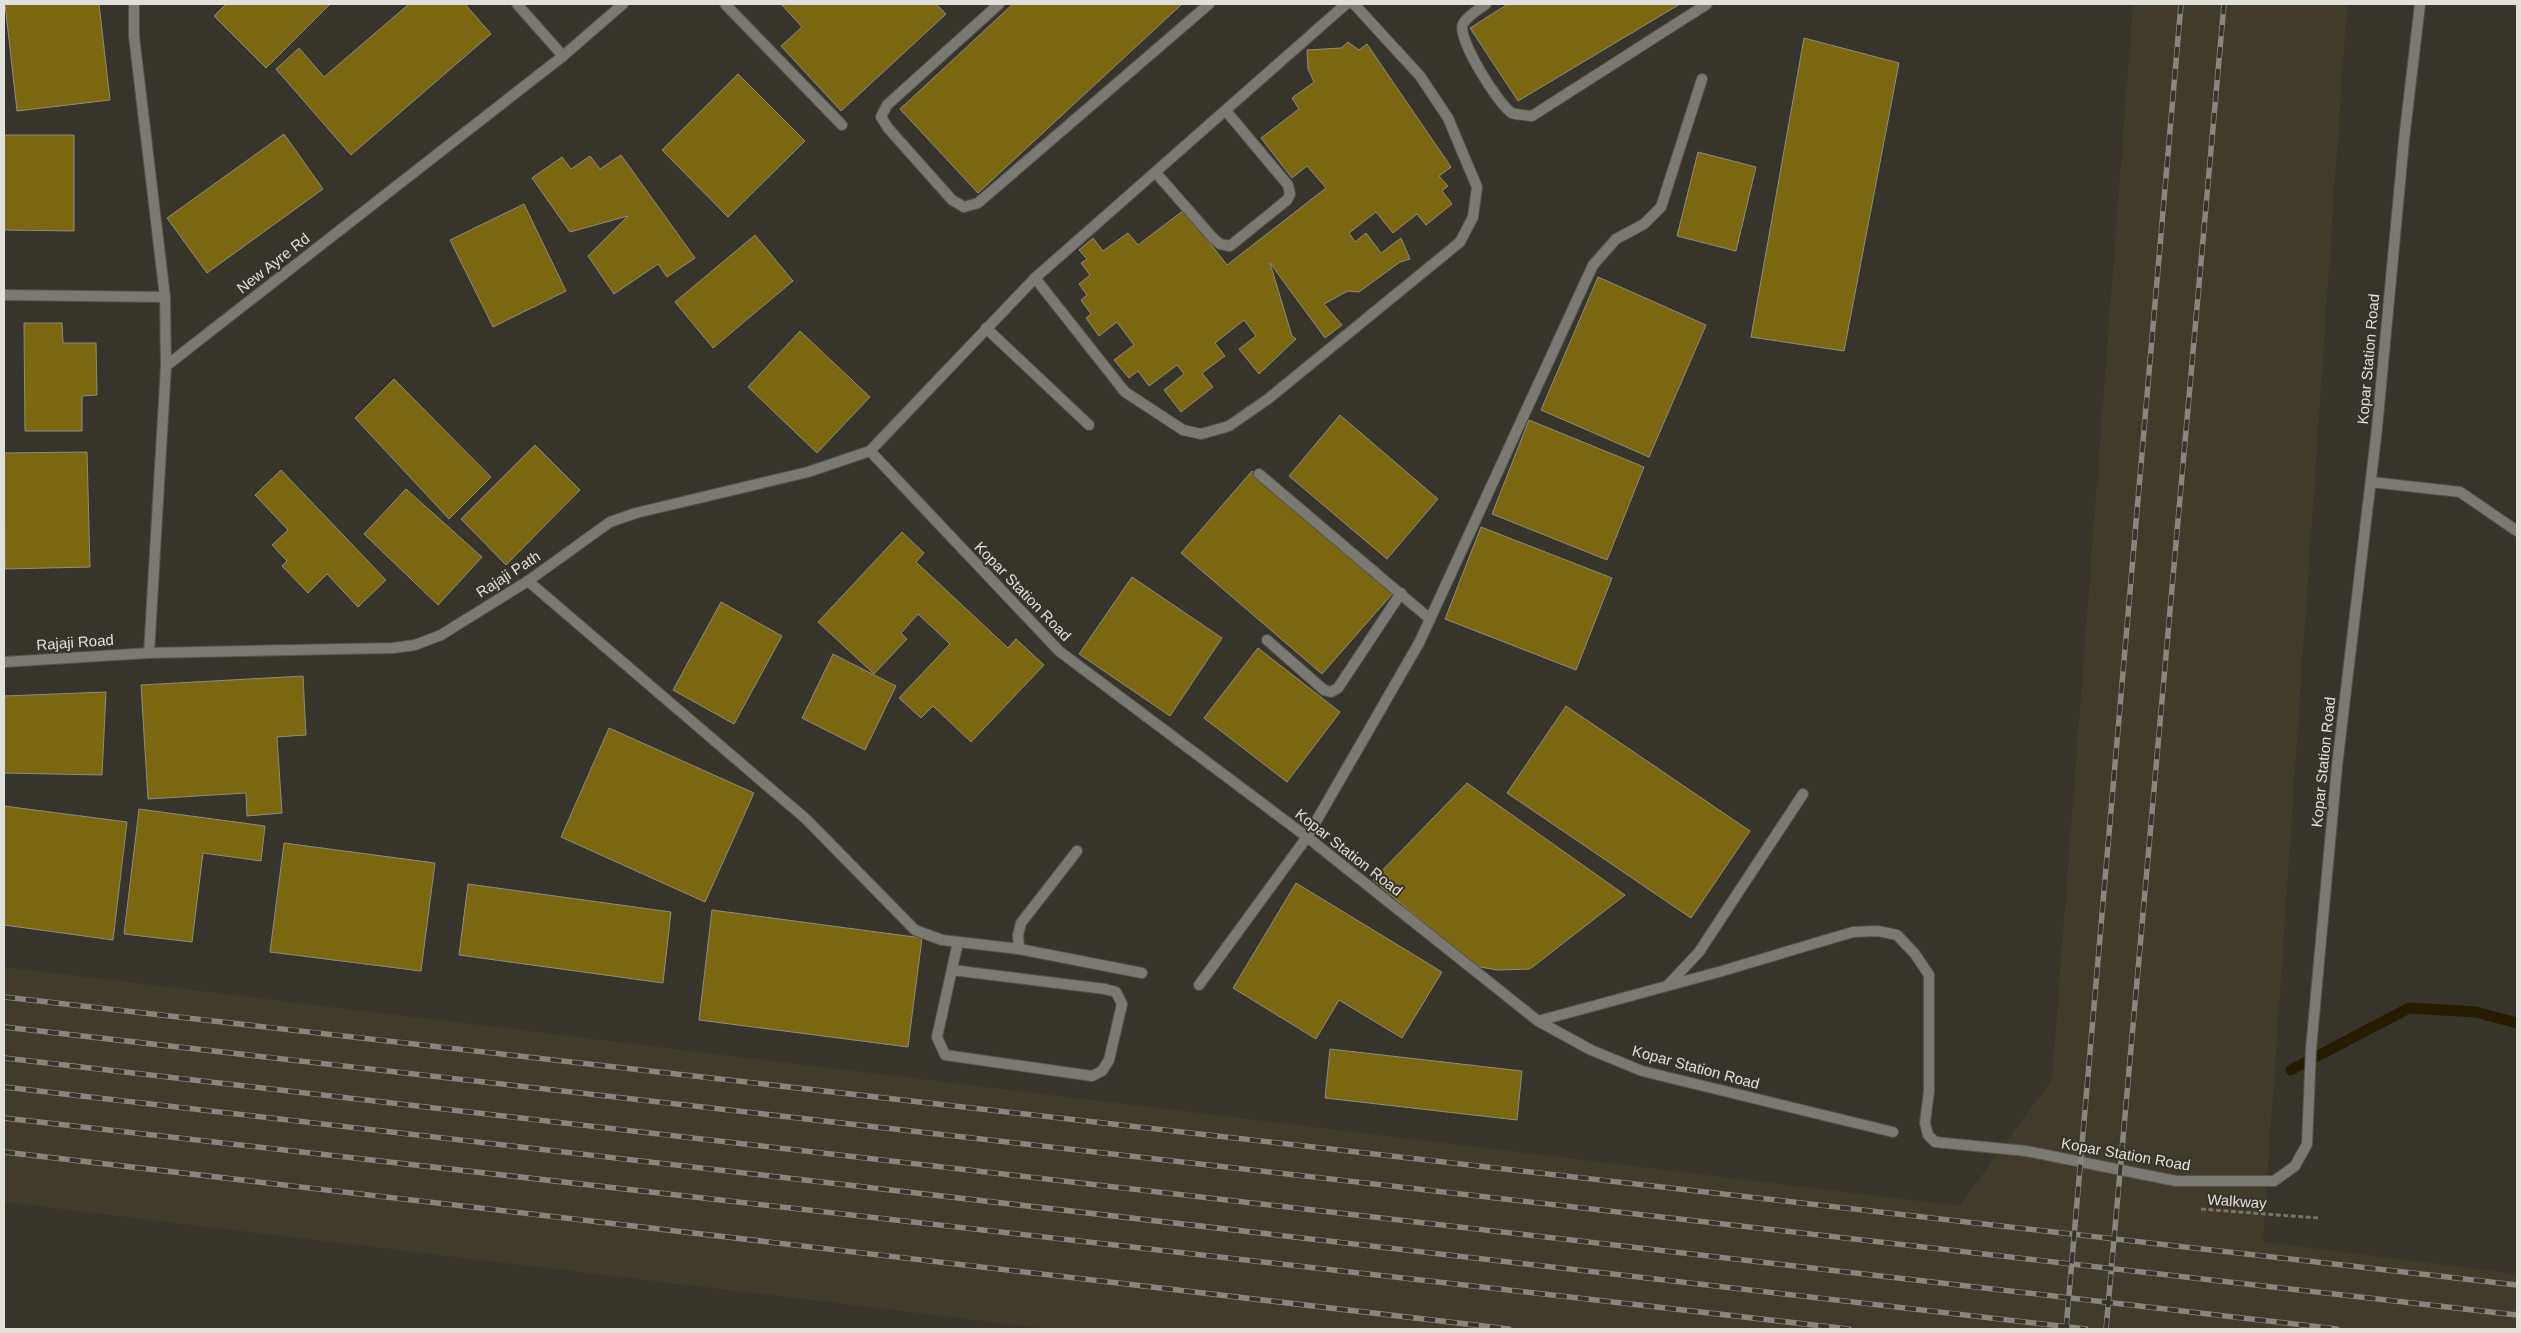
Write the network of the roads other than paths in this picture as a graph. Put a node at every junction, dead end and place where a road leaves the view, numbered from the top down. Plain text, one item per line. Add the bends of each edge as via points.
1 (134, 4) edge
2 (516, 4) edge
3 (623, 4) edge
4 (725, 4) edge
5 (999, 4) edge
6 (1209, 4) edge
7 (1346, 4) edge
8 (1354, 4) edge
9 (1486, 4) edge
10 (1708, 4) edge
11 (2420, 4) edge
12 (563, 56) junction
13 (1702, 79) dead end
14 (1226, 111) junction
15 (842, 125) dead end
16 (1156, 172) junction
17 (1035, 278) junction
18 (4, 295) edge
19 (165, 297) junction
20 (986, 328) junction
21 (166, 366) junction
22 (1089, 425) dead end
23 (870, 451) junction
24 (1259, 474) dead end
25 (2371, 482) junction
26 (2517, 531) edge
27 (528, 581) junction
28 (1400, 593) junction
29 (1430, 619) junction
30 (1267, 640) dead end
31 (148, 653) junction
32 (4, 662) edge
33 (1803, 794) dead end
34 (1307, 837) junction
35 (1077, 851) dead end
36 (958, 942) junction
37 (1019, 949) junction
38 (952, 970) junction
39 (1142, 973) dead end
40 (1199, 985) dead end
41 (1668, 986) junction
42 (1538, 1020) junction
43 (1893, 1132) dead end

1 - 19 street via 134,36
2 - 12 street
3 - 12 street, New Ayre Rd
4 - 15 street
5 - 6 street via 887,105 881,117 952,200 964,207 978,204
7 - 14 street
8 - 17 street via 1420,76 1448,118 1477,187 1473,217 1460,242 1268,399 1229,426 1201,434 1183,430 1125,392
9 - 10 street via 1462,24 1465,45 1501,102 1512,113 1532,116
11 - 25 street, Kopar Station Road
12 - 21 street, New Ayre Rd
13 - 29 street via 1661,207 1644,224 1616,239 1593,264
14 - 16 street
14 - 16 street via 1288,185 1290,194 1287,200 1230,246 1220,244
16 - 17 street
17 - 20 street
18 - 19 street
19 - 21 street
20 - 22 street
20 - 23 street
21 - 31 street
23 - 27 street, Rajaji Path via 808,472 610,522
23 - 34 street, Kopar Station Road via 1059,651
24 - 28 street
25 - 26 street via 2460,492
25 - 41 street, Kopar Station Road via 2337,766 2310,1049 2307,1144 2295,1166 2274,1181 2176,1181 2026,1151 1935,1142 1928,1135 1925,1123 1929,1091 1929,975 1897,935 1878,930 1853,932
27 - 31 street, Rajaji Path via 441,635 416,644 394,648
27 - 36 street via 806,819 915,930
28 - 29 street
28 - 30 street via 1338,688 1332,692 1324,690
29 - 34 street
31 - 32 street, Rajaji Road
33 - 41 street via 1699,952
34 - 40 street
34 - 42 street, Kopar Station Road
35 - 37 street via 1021,923
36 - 37 street
36 - 38 street
37 - 39 street
38 - 38 street via 938,1037 945,1055 1092,1076 1102,1071 1109,1060 1122,1004 1116,992
41 - 42 street
42 - 43 street, Kopar Station Road via 1591,1050 1642,1071

